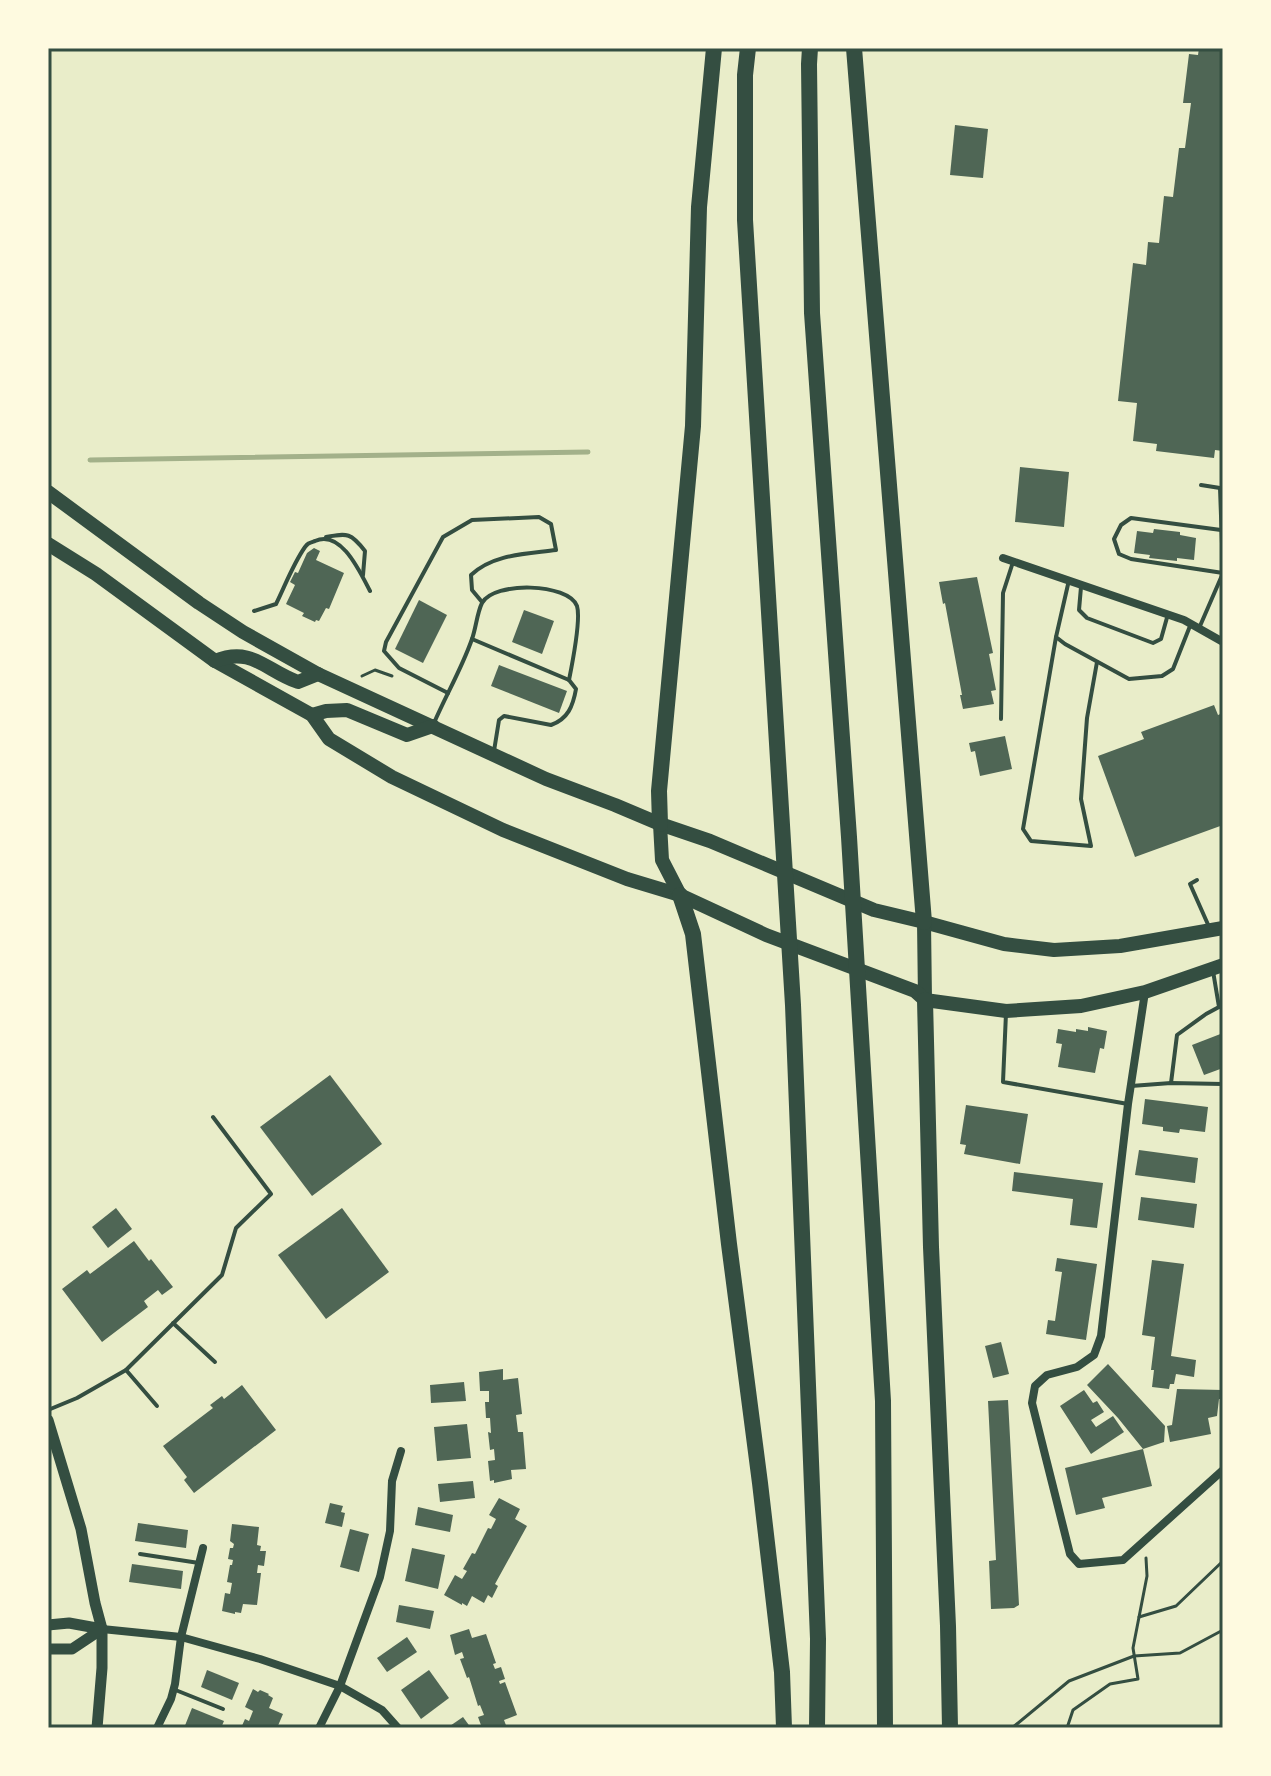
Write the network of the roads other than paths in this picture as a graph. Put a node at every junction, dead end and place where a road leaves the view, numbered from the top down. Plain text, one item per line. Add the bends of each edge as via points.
1 (714, 48) edge
2 (748, 48) edge
3 (810, 48) edge
4 (854, 48) edge
5 (1201, 485) dead end
6 (1221, 486) edge
7 (48, 492) edge
8 (1221, 530) edge
9 (322, 538) junction
10 (48, 544) edge
11 (1003, 558) dead end
12 (1013, 562) junction
13 (1223, 572) edge
14 (363, 578) junction
15 (1069, 580) junction
16 (1081, 584) junction
17 (370, 591) dead end
18 (482, 602) junction
19 (254, 611) dead end
20 (1168, 614) junction
21 (1190, 623) junction
22 (1199, 629) junction
23 (1056, 637) junction
24 (472, 639) junction
25 (1223, 642) edge
26 (215, 661) junction
27 (1097, 662) junction
28 (318, 674) junction
29 (569, 680) junction
30 (448, 693) junction
31 (312, 715) junction
32 (1001, 719) dead end
33 (433, 726) junction
34 (494, 754) junction
35 (660, 824) junction
36 (1197, 880) dead end
37 (680, 895) junction
38 (924, 922) junction
39 (1217, 929) edge
40 (1218, 967) edge
41 (1145, 992) junction
42 (925, 1000) junction
43 (1221, 1007) edge
44 (1006, 1011) junction
45 (1171, 1083) junction
46 (1223, 1084) edge
47 (1131, 1086) junction
48 (1128, 1104) junction
49 (213, 1117) dead end
50 (173, 1323) junction
51 (215, 1362) dead end
52 (126, 1370) junction
53 (157, 1406) dead end
54 (48, 1410) edge
55 (48, 1420) edge
56 (401, 1451) dead end
57 (1223, 1470) edge
58 (203, 1548) dead end
59 (140, 1554) dead end
60 (199, 1563) junction
61 (48, 1625) edge
62 (102, 1629) junction
63 (181, 1637) junction
64 (48, 1649) edge
65 (340, 1686) junction
66 (173, 1689) junction
67 (223, 1709) dead end
68 (97, 1728) edge
69 (157, 1728) edge
70 (319, 1728) edge
71 (398, 1728) edge
72 (784, 1728) edge
73 (817, 1728) edge
74 (885, 1728) edge
75 (950, 1728) edge

1 - 35 highway via 699,207 693,426
2 - 73 highway via 745,220 793,1005
3 - 74 highway via 812,313 883,1401
4 - 38 highway
5 - 6 lane
6 - 8 lane
7 - 28 main road via 199,603
8 - 13 lane
8 - 13 lane via 1131,518 1114,539 1119,554 1131,559
9 - 14 lane via 340,545
9 - 14 lane via 355,538 365,551
9 - 19 lane via 306,544 276,604
10 - 26 main road
11 - 12 street
12 - 15 street
12 - 32 lane via 1003,593
13 - 22 lane
14 - 17 lane
15 - 16 street
15 - 23 lane
16 - 20 street
16 - 20 lane via 1079,610 1087,618 1153,643 1161,639
18 - 24 lane
18 - 29 lane via 493,592 518,587 571,600 577,606 577,635
18 - 30 lane via 472,590 471,575 495,559 556,550 551,524 539,517 472,520 443,537 384,651 399,668
20 - 21 street
21 - 22 street
21 - 27 lane via 1173,669 1162,676 1129,679
22 - 25 street
23 - 27 lane
23 - 27 lane via 1023,829 1031,841 1091,846 1081,799
24 - 29 lane
24 - 30 lane
26 - 28 main road via 229,655 254,658 298,682
26 - 31 main road
28 - 33 main road
29 - 34 lane via 576,689 565,717 551,725 504,716
30 - 33 lane
31 - 33 main road via 347,710 407,735
31 - 37 main road via 329,739 405,783 503,830
33 - 34 main road
34 - 35 main road
35 - 37 main road via 662,860
35 - 38 main road via 874,910
36 - 39 lane via 1190,884
37 - 42 main road via 766,935 915,991
37 - 72 highway via 693,934 782,1672
38 - 39 main road via 1004,944 1054,950 1120,946
38 - 42 main road
40 - 41 main road
40 - 43 lane
41 - 44 main road via 1081,1006
41 - 47 street
42 - 44 main road
42 - 75 highway
43 - 45 lane via 1177,1035
44 - 48 lane via 1003,1082
45 - 46 lane
45 - 47 lane
47 - 48 street
48 - 57 street via 1101,1336 1094,1355 1077,1367 1047,1375 1035,1386 1032,1403 1070,1554 1079,1564 1123,1560
49 - 50 lane via 271,1194 236,1228 222,1275
50 - 51 lane
50 - 52 lane
52 - 53 lane
52 - 54 lane
55 - 62 street via 81,1529
56 - 65 street via 380,1577
58 - 60 street
59 - 60 lane
60 - 63 street
61 - 62 street
62 - 63 street
62 - 64 street via 72,1649
62 - 68 street
63 - 65 street
63 - 66 street
65 - 70 street
65 - 71 street via 382,1710
66 - 67 lane
66 - 69 street

